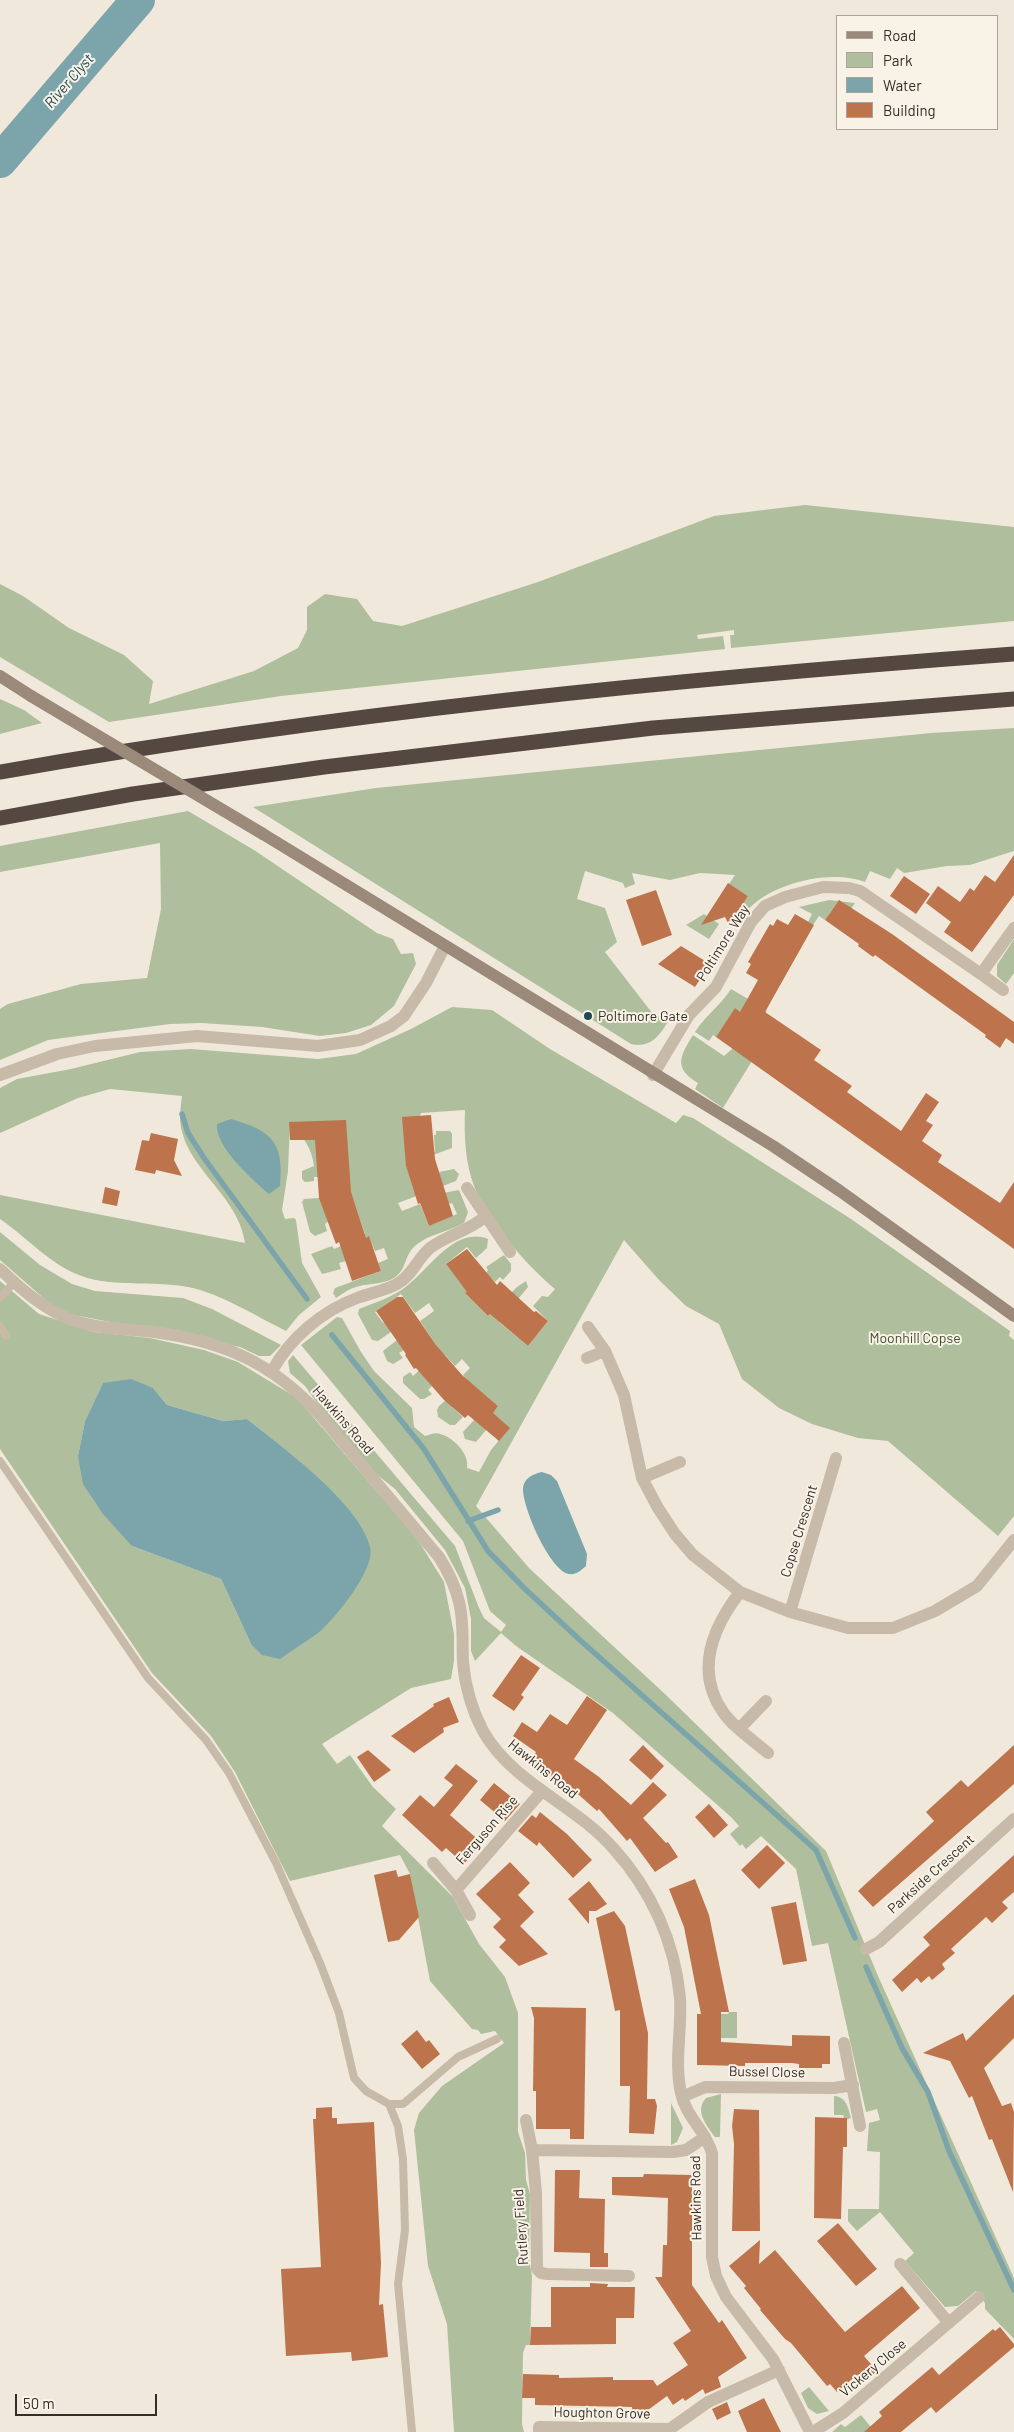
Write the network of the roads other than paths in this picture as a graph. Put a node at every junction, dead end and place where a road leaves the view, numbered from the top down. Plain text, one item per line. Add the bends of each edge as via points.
1 (1014, 654) edge
2 (0, 676) edge
3 (1014, 699) edge
4 (0, 772) edge
5 (0, 818) edge
6 (1014, 928) edge
7 (445, 946) junction
8 (981, 974) junction
9 (1003, 990) dead end
10 (652, 1074) junction
11 (0, 1075) edge
12 (467, 1188) dead end
13 (486, 1216) junction
14 (510, 1252) dead end
15 (0, 1269) edge
16 (14, 1282) junction
17 (0, 1298) edge
18 (1014, 1316) edge
19 (0, 1326) edge
20 (588, 1327) dead end
21 (6, 1336) dead end
22 (605, 1351) junction
23 (587, 1358) dead end
24 (272, 1371) junction
25 (836, 1458) dead end
26 (0, 1460) edge
27 (680, 1462) dead end
28 (642, 1478) junction
29 (1014, 1540) edge
30 (740, 1592) junction
31 (790, 1612) junction
32 (766, 1701) dead end
33 (739, 1729) junction
34 (768, 1753) dead end
35 (542, 1791) junction
36 (1014, 1819) edge
37 (433, 1863) dead end
38 (456, 1890) junction
39 (470, 1915) dead end
40 (866, 1949) dead end
41 (497, 2039) dead end
42 (844, 2043) dead end
43 (853, 2085) junction
44 (682, 2097) junction
45 (389, 2104) junction
46 (526, 2120) dead end
47 (860, 2126) dead end
48 (705, 2137) junction
49 (532, 2150) junction
50 (900, 2264) dead end
51 (629, 2276) dead end
52 (980, 2297) dead end
53 (949, 2323) junction
54 (779, 2370) junction
55 (671, 2430) edge
56 (412, 2432) edge
57 (538, 2432) edge
58 (811, 2432) edge

1 - 4 highway via 819,668 490,702 321,723
2 - 7 main road, bridge
3 - 5 highway via 643,729 324,767 133,794
6 - 8 street
7 - 10 main road
7 - 11 street via 404,1016 391,1026 360,1040 318,1046 188,1037 85,1048 57,1054
8 - 9 street, Poltimore Way
8 - 10 street, Poltimore Way via 860,891 823,887 785,897 765,906 754,918 716,987 689,1015
10 - 18 main road via 779,1150
12 - 13 street
13 - 14 street
13 - 24 street via 475,1226 432,1247 397,1284 336,1307 295,1337
15 - 16 street, Hawkins Road
16 - 17 lane
16 - 24 street, Hawkins Road via 37,1302 74,1320 96,1326 178,1336 240,1354
19 - 21 lane
20 - 22 street
22 - 23 street
22 - 28 street via 624,1395
24 - 35 street, Hawkins Road via 300,1393 320,1415 443,1562 460,1603 467,1683 482,1729 503,1759
25 - 31 street, Copse Crescent
26 - 45 lane via 148,1678 206,1740 229,1773 276,1863 320,1963 339,2013 354,2078 366,2092
27 - 28 street
28 - 30 street via 667,1521 693,1555
29 - 31 street via 977,1586 935,1611 893,1628 848,1628
30 - 31 street
30 - 33 street via 722,1615 709,1649 708,1662 717,1700
32 - 33 street
33 - 34 street
35 - 38 street, Ferguson Rise
35 - 44 street, Hawkins Road via 608,1842 639,1879 653,1904 669,1943 680,1998
36 - 40 street, Parkside Crescent via 879,1942
37 - 38 street, Ferguson Rise
38 - 39 street, Ferguson Rise
41 - 45 lane via 458,2057 403,2104
42 - 43 street
43 - 44 street, Bussel Close via 834,2088 705,2087
43 - 47 street
44 - 48 street, Hawkins Road via 692,2120
45 - 56 lane via 398,2126 403,2159 405,2230 398,2284
46 - 49 street, Rutlery Field
48 - 49 street via 686,2150 673,2152
48 - 54 street, Hawkins Road via 712,2153 712,2257 716,2276 726,2297
49 - 51 street, Rutlery Field via 537,2269 547,2274
50 - 53 street
52 - 53 street, Vickery Close
53 - 58 street, Vickery Close via 843,2413
54 - 55 street, Houghton Grove via 708,2402
54 - 58 street, Hawkins Road
55 - 57 street, Houghton Grove via 539,2427

